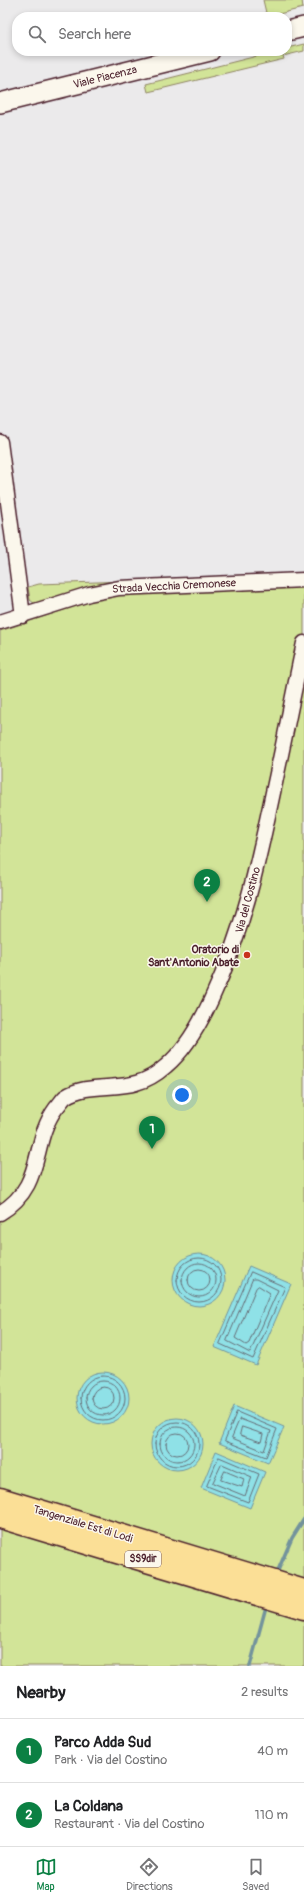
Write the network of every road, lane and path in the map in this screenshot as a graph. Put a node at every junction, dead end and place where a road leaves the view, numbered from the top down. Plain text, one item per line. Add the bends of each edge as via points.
1 (304, 27) edge
2 (292, 30) edge
3 (190, 56) edge
4 (0, 104) edge
5 (0, 442) edge
6 (4, 513) edge
7 (304, 580) edge
8 (23, 616) junction
9 (0, 622) edge
10 (304, 643) edge
11 (0, 1212) edge
12 (10, 1511) edge
13 (272, 1590) junction
14 (304, 1591) edge
15 (304, 1608) edge

1 - 2 street
3 - 4 street, Viale Piacenza
5 - 6 street
6 - 8 street
7 - 8 street, Strada Vecchia Cremonese via 119,588 89,594
8 - 9 street, Strada Vecchia Cremonese
10 - 11 street, Via del Costino via 259,857 243,919 223,975 202,1020 168,1065 150,1078 136,1084 95,1087 64,1098 47,1124 28,1185 19,1198
12 - 13 highway, Tangenziale Est di Lodi / SS9dir
13 - 14 highway, Tangenziale Est di Lodi / SS9dir
13 - 15 highway, Tangenziale Est di Lodi / SS9dir

